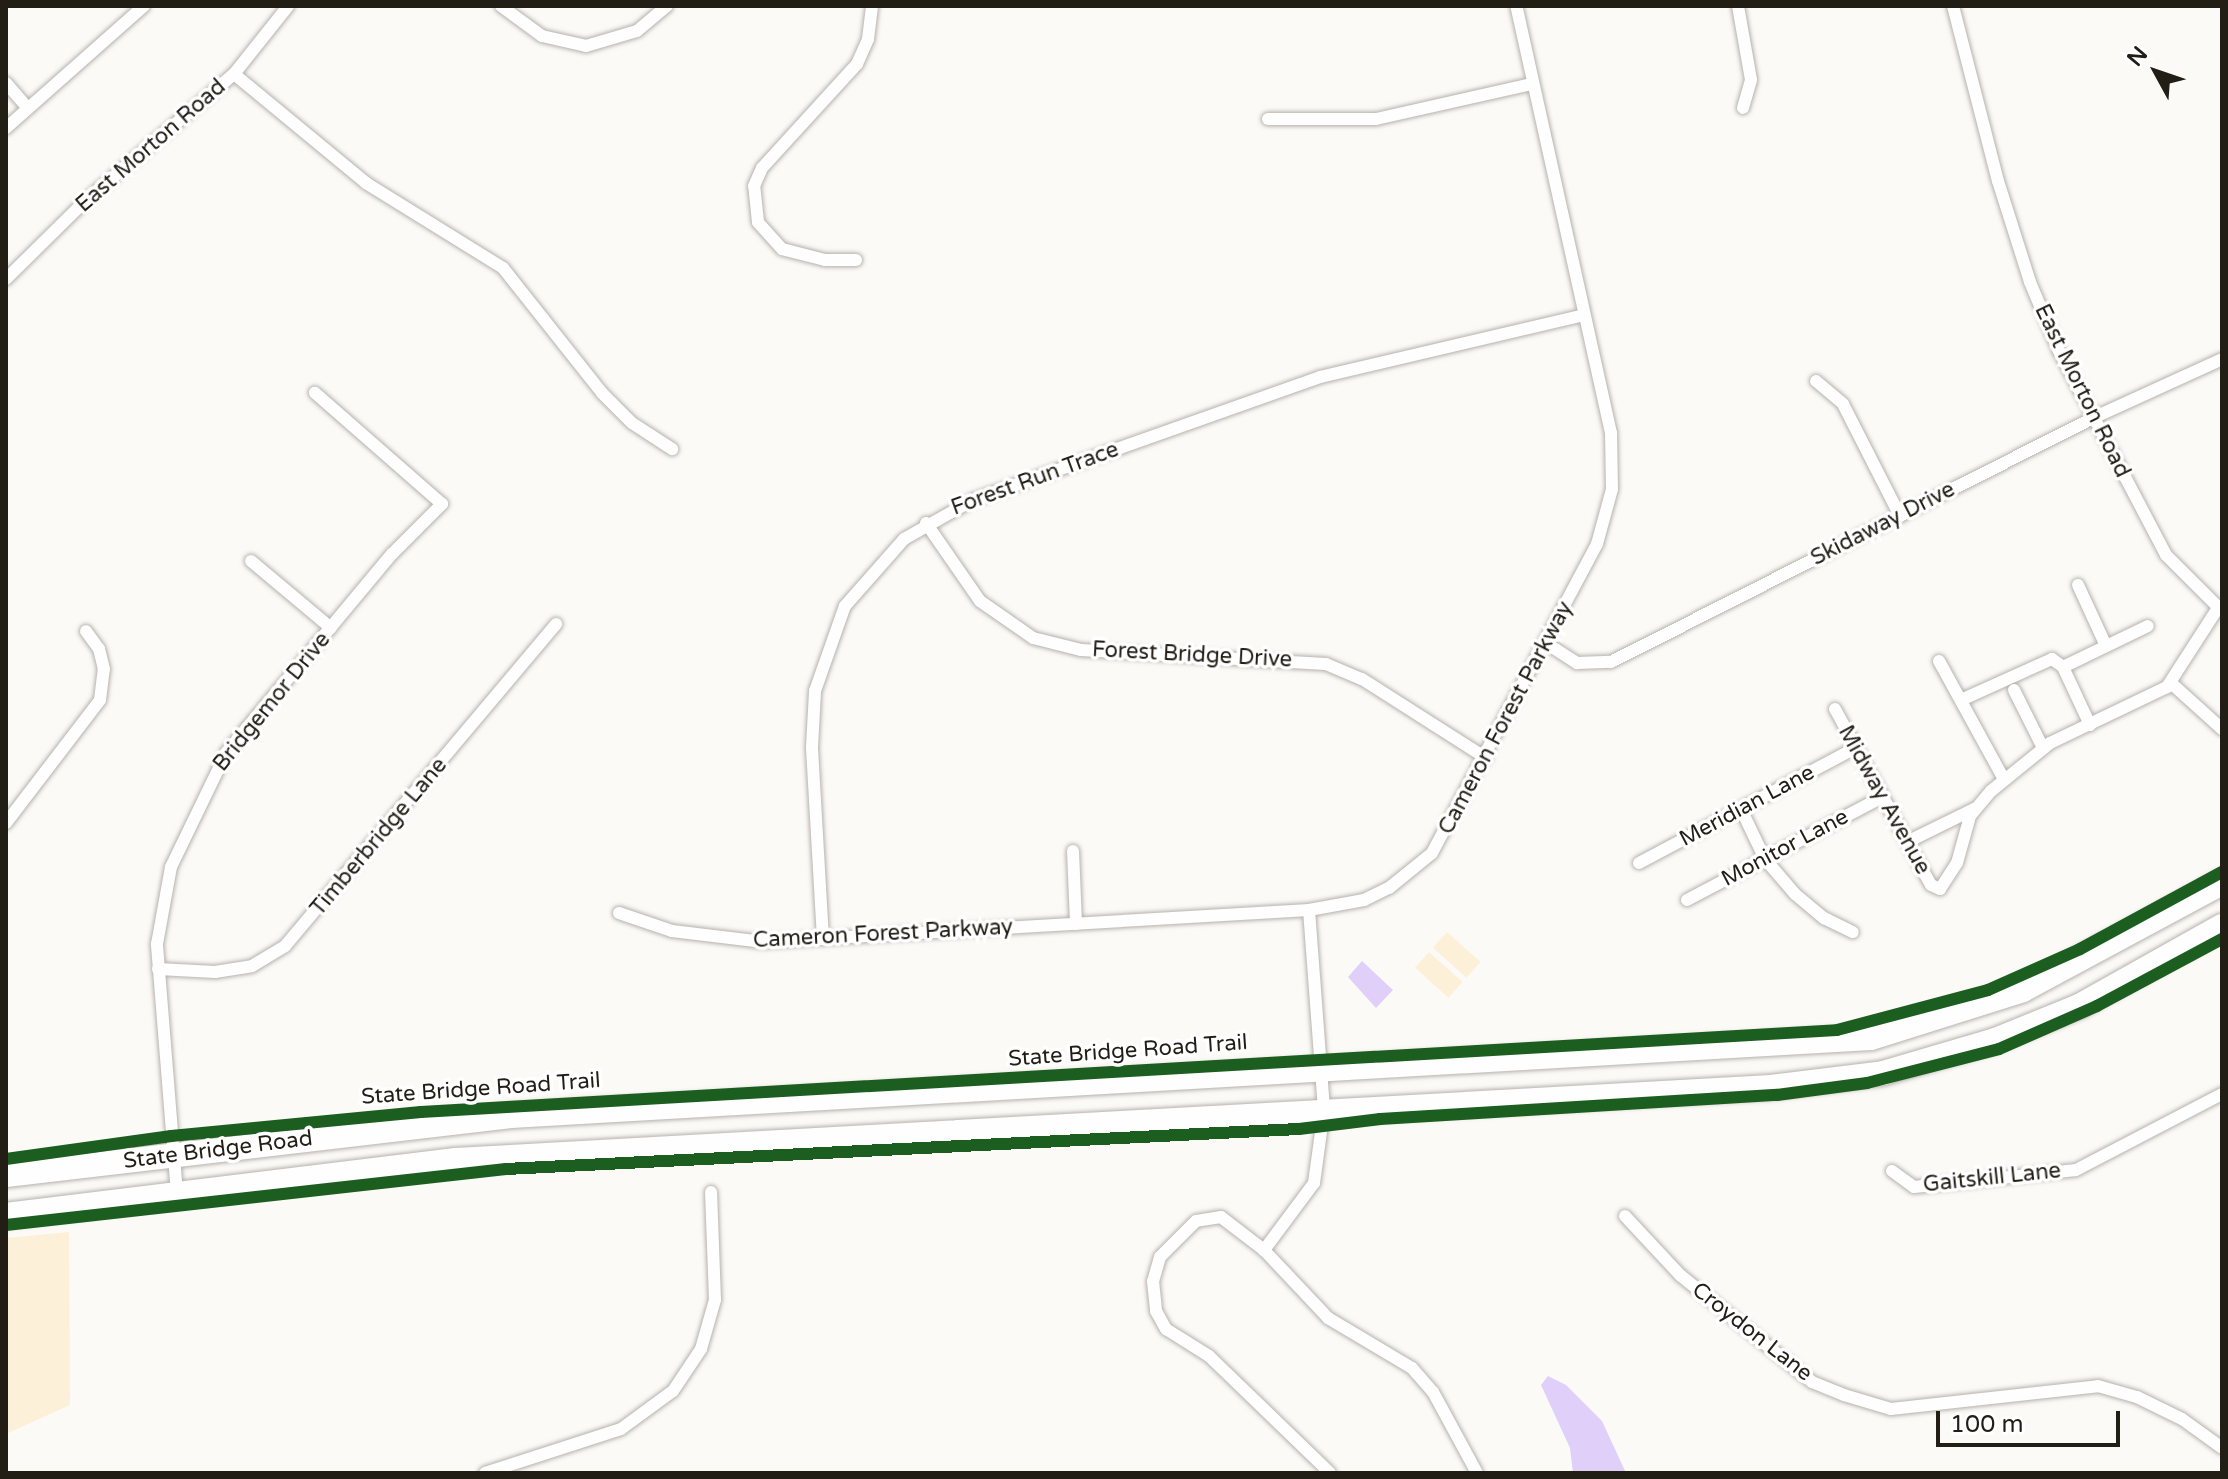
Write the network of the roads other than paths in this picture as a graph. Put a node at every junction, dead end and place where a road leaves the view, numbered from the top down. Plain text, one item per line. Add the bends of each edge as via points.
1 (144, 6) edge
2 (288, 6) edge
3 (501, 6) edge
4 (667, 6) edge
5 (872, 6) edge
6 (1516, 6) edge
7 (1738, 6) edge
8 (1953, 6) edge
9 (234, 74) junction
10 (6, 83) edge
11 (1531, 84) junction
12 (28, 108) junction
13 (1743, 108) dead end
14 (1268, 119) dead end
15 (6, 128) edge
16 (856, 260) dead end
17 (6, 279) edge
18 (1584, 315) junction
19 (2222, 359) edge
20 (1816, 381) dead end
21 (315, 393) dead end
22 (2095, 417) junction
23 (672, 449) dead end
24 (1900, 516) junction
25 (926, 523) junction
26 (251, 561) dead end
27 (2078, 585) dead end
28 (2220, 610) edge
29 (556, 624) dead end
30 (2148, 626) dead end
31 (331, 628) junction
32 (86, 631) dead end
33 (1546, 643) junction
34 (2106, 646) junction
35 (1939, 661) dead end
36 (2063, 667) junction
37 (2171, 683) junction
38 (2014, 690) dead end
39 (1961, 700) junction
40 (1835, 709) dead end
41 (795, 722) dead end
42 (811, 722) junction
43 (2090, 725) junction
44 (2222, 729) edge
45 (1855, 748) junction
46 (2043, 748) junction
47 (1486, 758) junction
48 (2004, 779) junction
49 (1882, 797) junction
50 (1977, 808) junction
51 (1741, 809) junction
52 (6, 823) edge
53 (1907, 842) junction
54 (1073, 851) dead end
55 (1765, 859) junction
56 (1639, 863) dead end
57 (2222, 883) edge
58 (1687, 900) dead end
59 (1309, 910) junction
60 (619, 913) dead end
61 (1076, 924) junction
62 (2222, 926) edge
63 (1853, 932) dead end
64 (823, 939) junction
65 (158, 969) junction
66 (1318, 1074) junction
67 (2222, 1094) edge
68 (1323, 1119) junction
69 (173, 1155) junction
70 (96, 1164) junction
71 (6, 1166) edge
72 (1892, 1171) dead end
73 (6, 1175) edge
74 (711, 1192) dead end
75 (177, 1194) junction
76 (6, 1215) edge
77 (1625, 1216) dead end
78 (1264, 1250) junction
79 (2222, 1448) edge
80 (485, 1473) edge
81 (1330, 1473) edge
82 (1477, 1473) edge

1 - 12 street
2 - 9 street, East Morton Road
3 - 4 street via 542,36 586,46 637,31
5 - 16 street via 868,39 857,64 762,168 754,186 758,222 782,249 825,260
6 - 11 street, Cameron Forest Parkway
7 - 13 street via 1751,80
8 - 22 street, East Morton Road via 1978,114 2030,282
9 - 17 street, East Morton Road via 84,202
9 - 23 street via 366,183 503,268 602,393 632,423
10 - 12 street
11 - 14 street via 1376,119
11 - 18 street, Cameron Forest Parkway
12 - 15 street
18 - 25 street, Forest Run Trace via 1320,377 973,500
18 - 33 street, Cameron Forest Parkway via 1611,433 1612,489 1597,544
19 - 22 street, Skidaway Drive
20 - 24 street via 1843,404
21 - 31 street, Bridgemor Drive via 442,504
22 - 24 street, Skidaway Drive
22 - 28 street, East Morton Road via 2166,555
24 - 33 street, Skidaway Drive via 1611,662 1577,663
25 - 42 street, Forest Run Trace via 882,559 845,606 821,662
25 - 47 street, Forest Bridge Drive via 980,601 1033,638 1081,650 1326,664 1362,679
26 - 31 street
27 - 34 street
28 - 37 street
29 - 65 street, Timberbridge Lane via 285,946 252,966 215,972
30 - 34 street
31 - 65 street, Bridgemor Drive via 226,753 204,790 171,867 157,944
32 - 52 street via 99,649 104,669 100,700
33 - 47 street, Cameron Forest Parkway
34 - 36 street
35 - 39 street
36 - 39 street via 2052,659 2045,661
36 - 43 street
37 - 43 street
37 - 44 street
38 - 46 street
39 - 48 street
40 - 45 street, Midway Avenue
41 - 42 street
42 - 64 street, Forest Run Trace
43 - 46 street
45 - 49 street, Midway Avenue
45 - 51 street, Meridian Lane
46 - 48 street
47 - 59 street, Cameron Forest Parkway via 1446,834 1413,871 1364,900
48 - 50 street
49 - 53 street, Midway Avenue
49 - 55 street, Monitor Lane
50 - 53 street
50 - 53 street, Midway Avenue via 1957,863 1936,890
51 - 55 street
51 - 56 street, Meridian Lane
54 - 61 street
55 - 58 street, Monitor Lane
55 - 63 street via 1811,909
57 - 66 highway, State Bridge Road via 2023,990 1871,1038
59 - 61 street, Cameron Forest Parkway
59 - 66 street
60 - 64 street, Cameron Forest Parkway via 717,939
61 - 64 street, Cameron Forest Parkway
62 - 68 highway, State Bridge Road via 2081,1005 1995,1040 1883,1073 1771,1087
65 - 69 street, Bridgemor Drive
66 - 68 street
66 - 69 highway, State Bridge Road via 511,1116
67 - 72 street, Gaitskill Lane via 2076,1170 1914,1187
68 - 75 highway, State Bridge Road via 1203,1117 456,1160
68 - 78 street via 1314,1183
69 - 70 highway, State Bridge Road
69 - 75 street, Bridgemor Drive
70 - 71 highway, State Bridge Road via 67,1159
70 - 73 highway, State Bridge Road
74 - 80 street via 715,1300 701,1349 673,1391 621,1429
75 - 76 highway, State Bridge Road
77 - 79 street, Croydon Lane via 1680,1275 1812,1382 1844,1395 1891,1409 2098,1386 2137,1397 2182,1419
78 - 81 street via 1221,1217 1196,1221 1160,1257 1153,1281 1156,1311 1166,1329 1209,1356
78 - 82 street via 1337,1325 1412,1368 1433,1392

